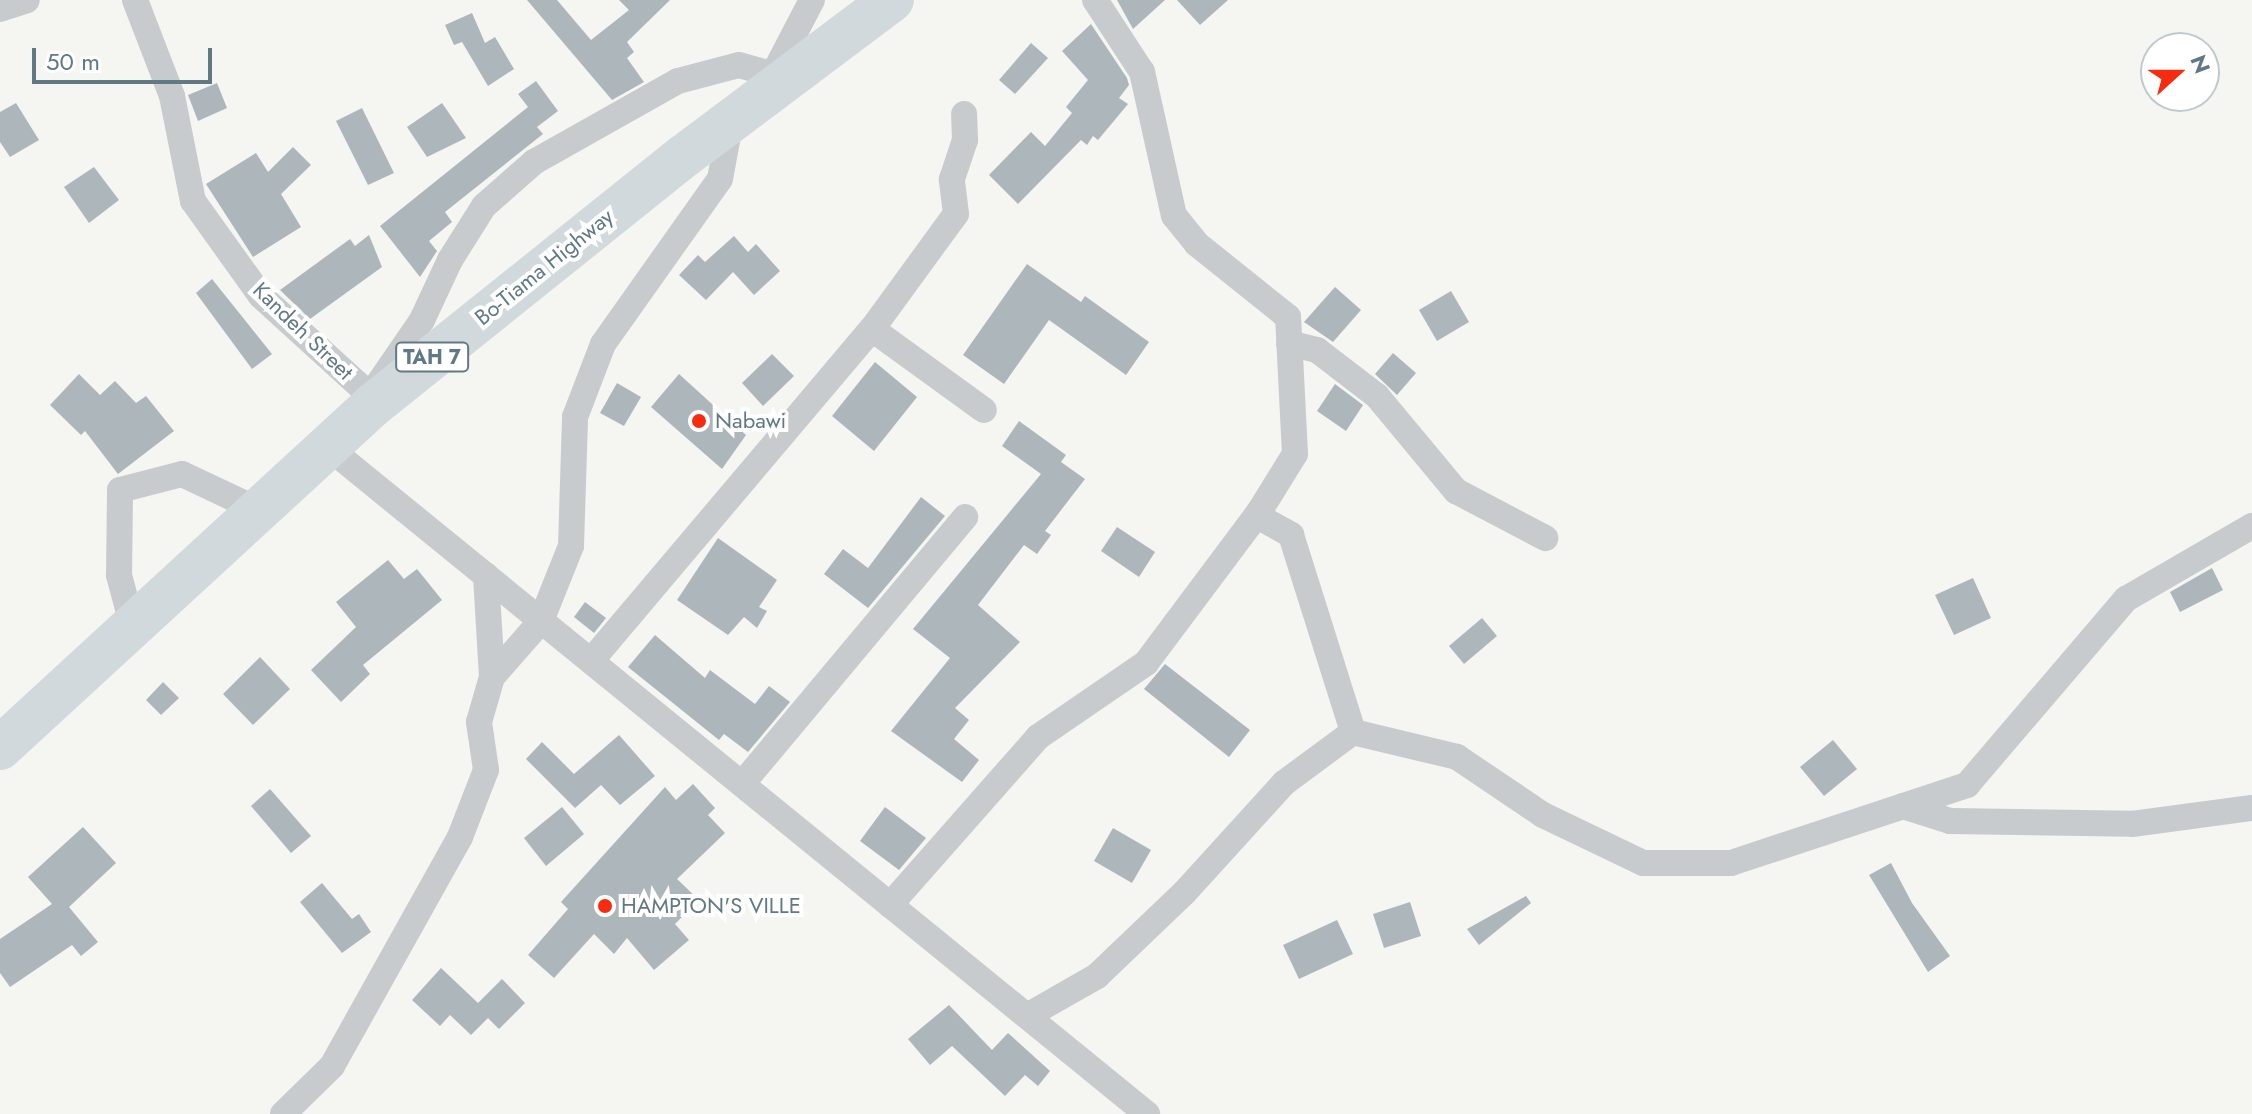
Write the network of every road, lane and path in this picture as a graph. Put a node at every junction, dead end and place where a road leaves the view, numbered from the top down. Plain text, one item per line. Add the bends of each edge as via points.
1 (27, 0) edge
2 (135, 0) edge
3 (812, 0) edge
4 (892, 0) edge
5 (1095, 0) edge
6 (0, 9) edge
7 (781, 74) junction
8 (964, 114) dead end
9 (731, 119) junction
10 (872, 329) junction
11 (1289, 343) junction
12 (372, 400) junction
13 (984, 410) dead end
14 (329, 448) junction
15 (258, 510) junction
16 (1259, 512) junction
17 (965, 517) dead end
18 (2252, 526) edge
19 (1545, 538) dead end
20 (486, 575) junction
21 (541, 621) junction
22 (132, 624) junction
23 (591, 661) junction
24 (492, 677) junction
25 (1353, 732) junction
26 (3, 739) edge
27 (742, 784) junction
28 (1903, 806) junction
29 (2252, 808) edge
30 (890, 905) junction
31 (1027, 1016) junction
32 (283, 1114) edge
33 (1147, 1114) edge

1 - 6 street
2 - 12 street, Kandeh Street via 172,96 193,201 261,296
3 - 7 street
4 - 7 highway, Bo-Tiama Highway / TAH 7
5 - 11 street via 1142,72 1174,216 1197,244 1288,317
7 - 9 highway, Bo-Tiama Highway / TAH 7
7 - 12 street via 739,65 678,81 534,162 484,206
8 - 10 street via 965,140 952,179 956,214
9 - 12 highway, Bo-Tiama Highway / TAH 7
9 - 21 street via 720,179 603,344 575,417 571,546
10 - 13 street
10 - 23 street
11 - 16 street via 1295,454
11 - 19 street via 1317,350 1377,396 1456,491
12 - 14 highway, Bo-Tiama Highway / TAH 7
14 - 15 highway, Bo-Tiama Highway / TAH 7
14 - 20 street
15 - 22 highway, Bo-Tiama Highway / TAH 7
15 - 22 street via 182,474 120,490 119,575
16 - 25 street via 1259,517 1291,535
16 - 30 street via 1146,663 1038,737
17 - 27 street
18 - 28 street via 2126,599 1967,785
20 - 21 street
20 - 24 street
21 - 23 street
21 - 24 street
22 - 26 highway, Bo-Tiama Highway / TAH 7
23 - 27 street
24 - 32 street via 479,722 486,770 460,837 332,1066
25 - 28 street via 1457,757 1543,815 1643,863 1731,863
25 - 31 street via 1284,783 1184,893 1097,976
27 - 30 street
28 - 29 street via 1950,821 2132,824
30 - 31 street
31 - 33 street

